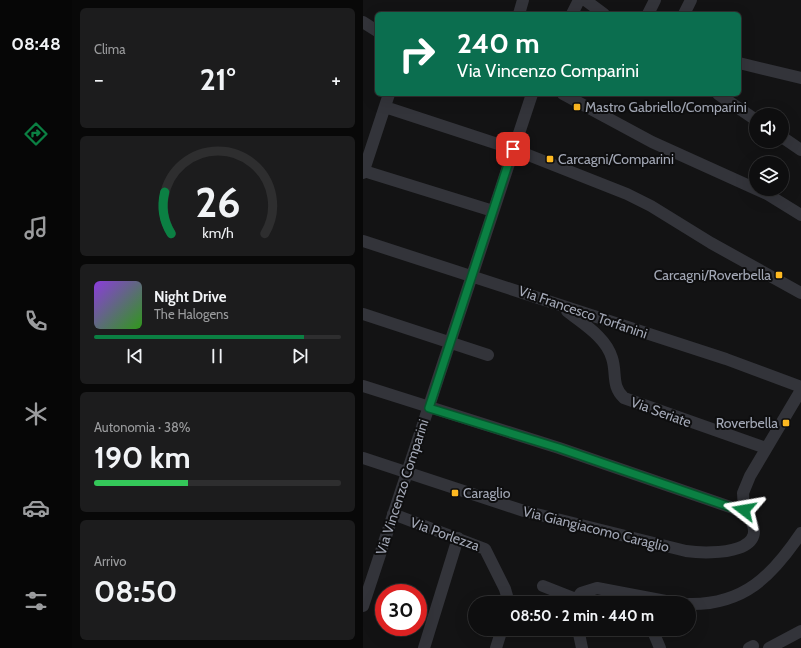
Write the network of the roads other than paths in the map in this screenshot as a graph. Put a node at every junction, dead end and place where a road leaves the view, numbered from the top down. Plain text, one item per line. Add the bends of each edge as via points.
1 (523, 0) edge
2 (579, 0) edge
3 (585, 0) edge
4 (655, 0) edge
5 (691, 0) edge
6 (520, 12) edge
7 (573, 12) edge
8 (601, 12) edge
9 (649, 12) edge
10 (685, 12) edge
11 (363, 22) edge
12 (375, 30) edge
13 (741, 63) edge
14 (801, 78) edge
15 (388, 96) edge
16 (531, 96) edge
17 (567, 96) edge
18 (721, 96) edge
19 (385, 107) junction
20 (749, 115) edge
21 (789, 142) edge
22 (513, 149) junction
23 (801, 150) edge
24 (363, 172) edge
25 (493, 211) junction
26 (801, 214) edge
27 (363, 241) edge
28 (473, 277) junction
29 (801, 293) edge
30 (558, 304) junction
31 (363, 314) edge
32 (451, 343) junction
33 (488, 355) dead end
34 (363, 386) edge
35 (801, 387) edge
36 (801, 390) edge
37 (429, 408) junction
38 (766, 448) junction
39 (363, 458) edge
40 (407, 472) junction
41 (744, 510) junction
42 (393, 514) junction
43 (801, 533) edge
44 (458, 538) junction
45 (543, 586) dead end
46 (507, 596) edge
47 (564, 596) edge
48 (580, 596) edge
49 (630, 596) edge
50 (696, 604) edge
51 (363, 606) edge
52 (801, 631) edge
53 (500, 636) edge
54 (579, 636) edge
55 (655, 636) edge
56 (423, 648) edge
57 (496, 648) edge
58 (582, 648) edge
59 (660, 648) edge
60 (769, 648) edge

1 - 6 street
2 - 7 street
3 - 8 street
4 - 9 street
5 - 10 street
11 - 12 street
13 - 14 street
15 - 19 street
16 - 22 street, Via Vincenzo Comparini
17 - 26 street via 652,142 767,194
18 - 20 street
19 - 22 street
19 - 24 street
21 - 23 street
22 - 25 street, Via Vincenzo Comparini
22 - 29 street via 637,199
24 - 25 street
25 - 28 street, Via Vincenzo Comparini
27 - 28 street, Via Francesco Torfanini
28 - 30 street, Via Francesco Torfanini
28 - 32 street, Via Vincenzo Comparini
30 - 35 street, Via Francesco Torfanini via 726,359
30 - 38 street, Via Seriate via 606,346 613,358 616,386 624,398
31 - 32 street
32 - 33 street
32 - 37 street, Via Vincenzo Comparini
34 - 37 street
36 - 38 street
37 - 40 street, Via Vincenzo Comparini
37 - 41 street
38 - 41 street via 746,484 743,493
39 - 40 street, Via Giangiacomo Caraglio
40 - 41 street, Via Giangiacomo Caraglio via 523,511 705,554 747,545 754,528
40 - 42 street, Via Vincenzo Comparini
42 - 44 street, Via Porlezza
42 - 51 street, Via Vincenzo Comparini
43 - 50 street via 772,571 744,592 721,602
44 - 46 street, Via Porlezza via 485,549
44 - 56 street
45 - 47 street
48 - 49 street via 587,590 597,588
52 - 60 street
53 - 57 street
54 - 58 street
55 - 59 street

